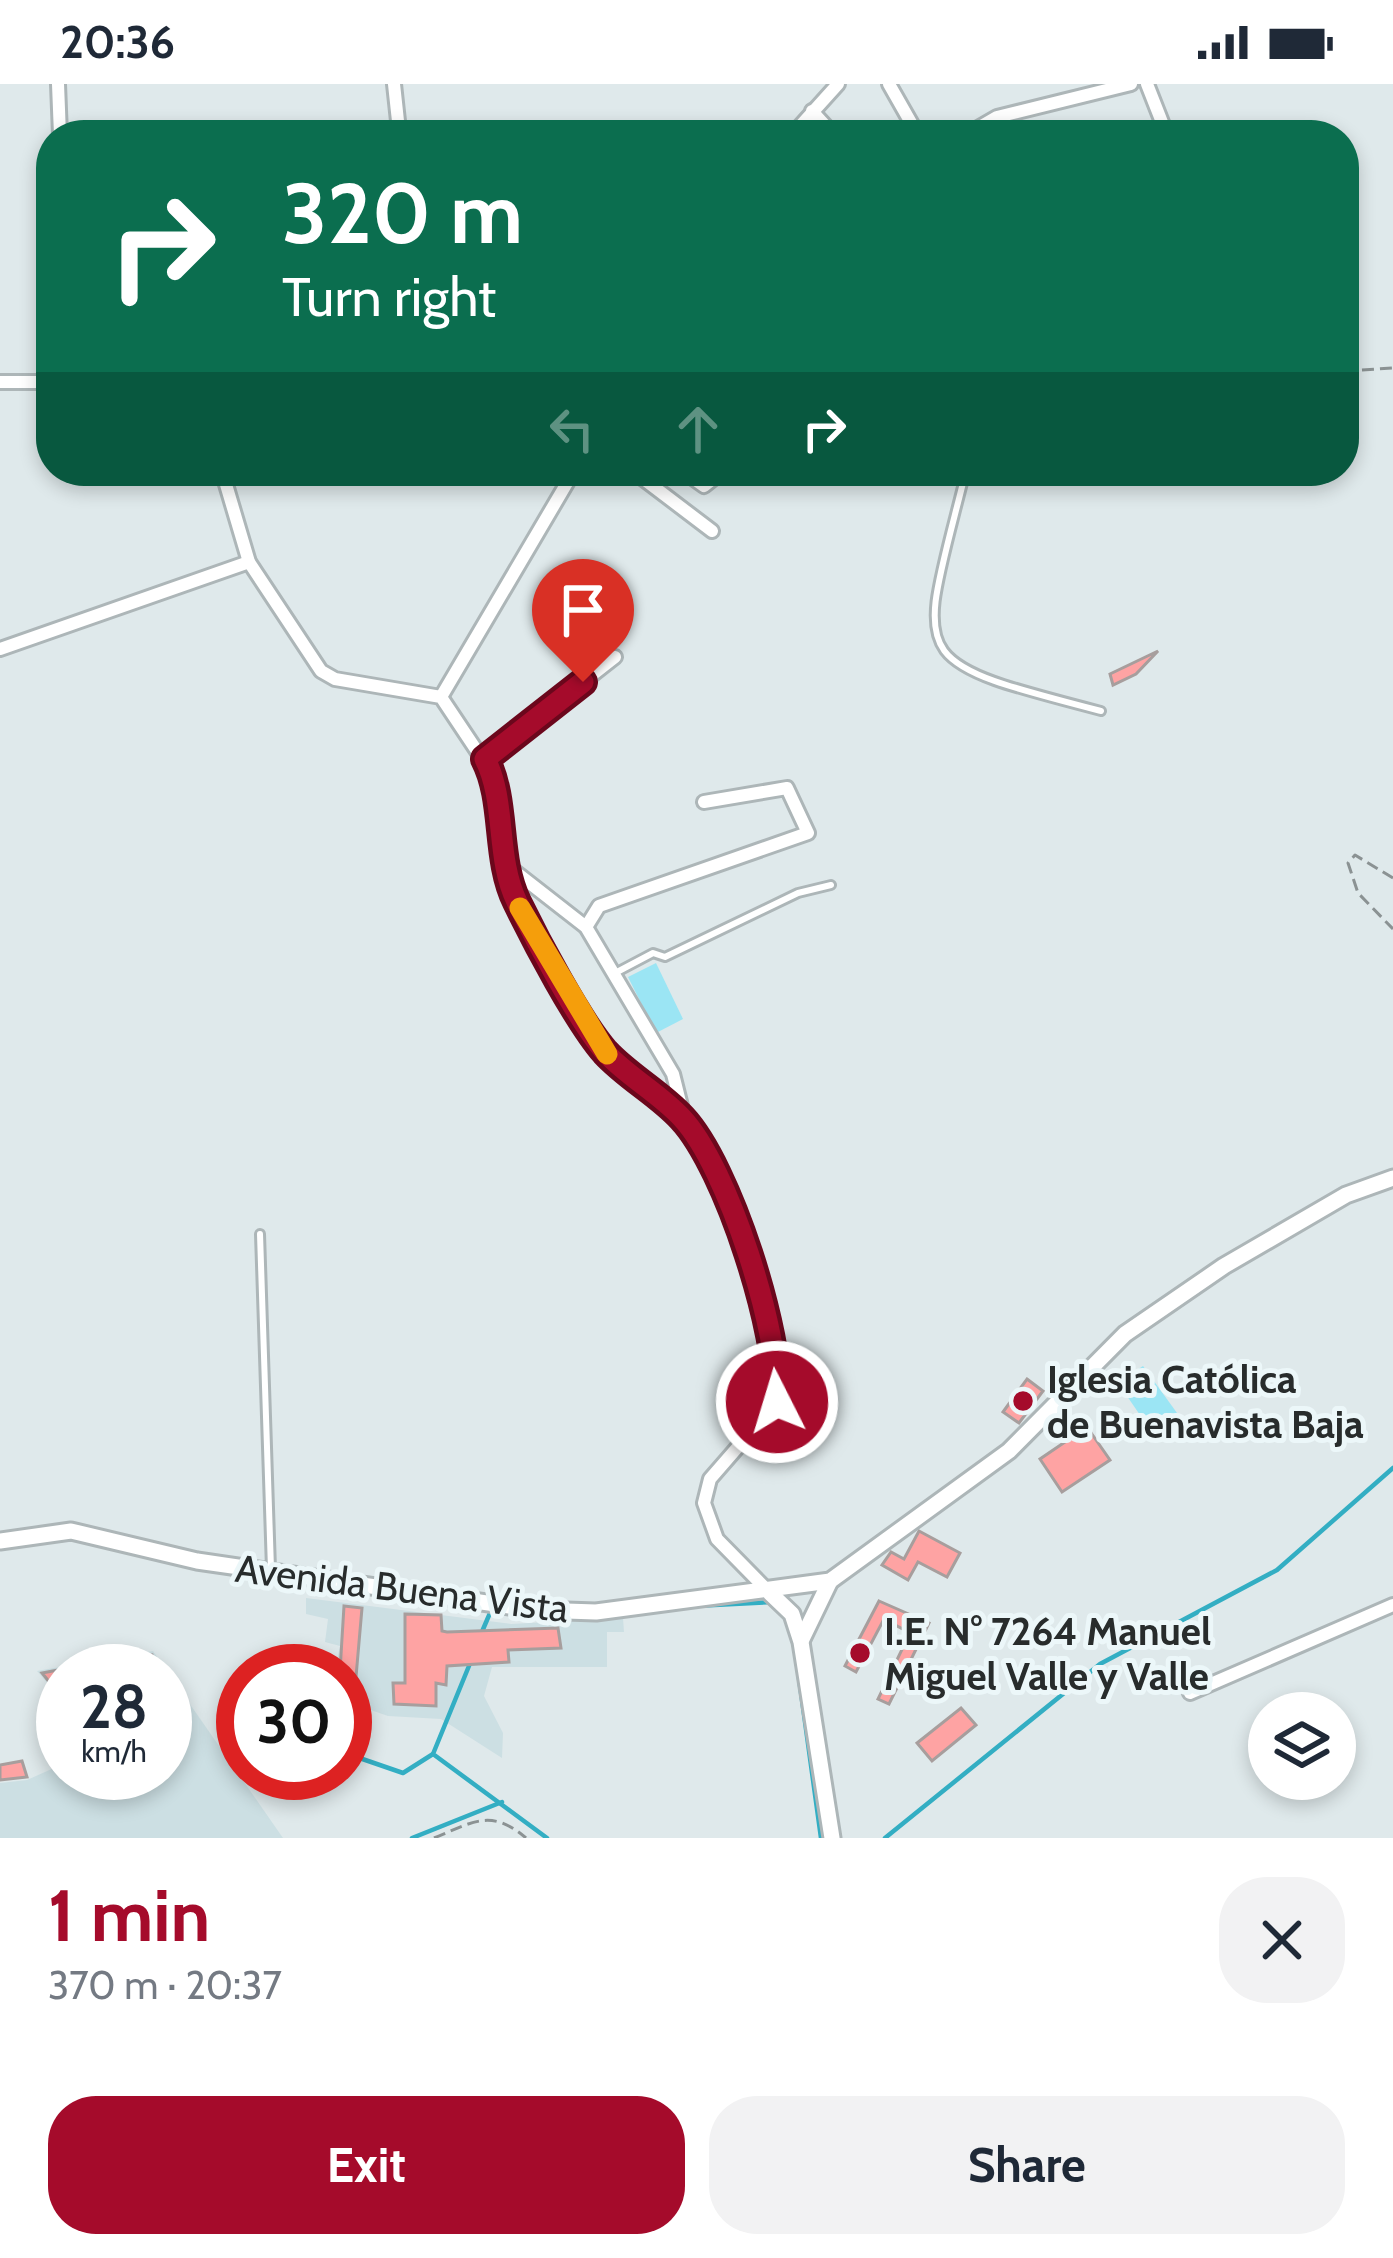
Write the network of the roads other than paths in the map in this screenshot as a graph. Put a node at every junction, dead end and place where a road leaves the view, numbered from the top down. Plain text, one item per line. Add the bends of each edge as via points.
1 (58, 84) edge
2 (394, 84) edge
3 (838, 84) edge
4 (889, 84) edge
5 (1131, 84) edge
6 (1148, 84) edge
7 (812, 111) junction
8 (59, 120) edge
9 (398, 120) edge
10 (804, 120) edge
11 (820, 120) edge
12 (909, 120) edge
13 (992, 120) edge
14 (1161, 120) edge
15 (0, 382) edge
16 (36, 382) edge
17 (226, 486) edge
18 (565, 486) edge
19 (653, 486) edge
20 (962, 486) edge
21 (712, 531) dead end
22 (249, 562) junction
23 (0, 649) edge
24 (615, 657) dead end
25 (441, 698) junction
26 (1101, 711) dead end
27 (485, 759) junction
28 (704, 802) dead end
29 (504, 863) junction
30 (831, 885) dead end
31 (586, 927) junction
32 (614, 974) junction
33 (684, 1120) junction
34 (1393, 1178) edge
35 (260, 1234) dead end
36 (0, 1541) edge
37 (271, 1572) junction
38 (830, 1581) junction
39 (770, 1593) junction
40 (1393, 1605) edge
41 (801, 1642) junction
42 (1190, 1693) dead end
43 (832, 1838) edge

1 - 8 street
2 - 9 street
3 - 7 street
4 - 12 street
5 - 13 street
6 - 14 street
7 - 10 street
7 - 11 street
15 - 16 street
17 - 22 street
18 - 25 street
19 - 21 street
20 - 26 lane via 933,595 935,642 984,681
22 - 23 street
22 - 25 street via 321,671
24 - 27 street
25 - 27 street
27 - 29 street
28 - 31 street via 787,788 808,833 618,898 599,907
29 - 31 street
29 - 33 street via 515,898 603,1050
30 - 32 lane
31 - 32 street
32 - 33 street via 674,1074
33 - 39 street via 727,1198 778,1374 777,1402 710,1479 704,1503 717,1539
34 - 38 street, Avenida Buena Vista via 1224,1266 1125,1334 1009,1451
35 - 37 lane
36 - 37 street, Avenida Buena Vista via 71,1531
37 - 39 street, Avenida Buena Vista via 536,1610 596,1612
38 - 39 street, Avenida Buena Vista
38 - 41 street
39 - 41 street via 792,1614
40 - 42 street
41 - 43 street

